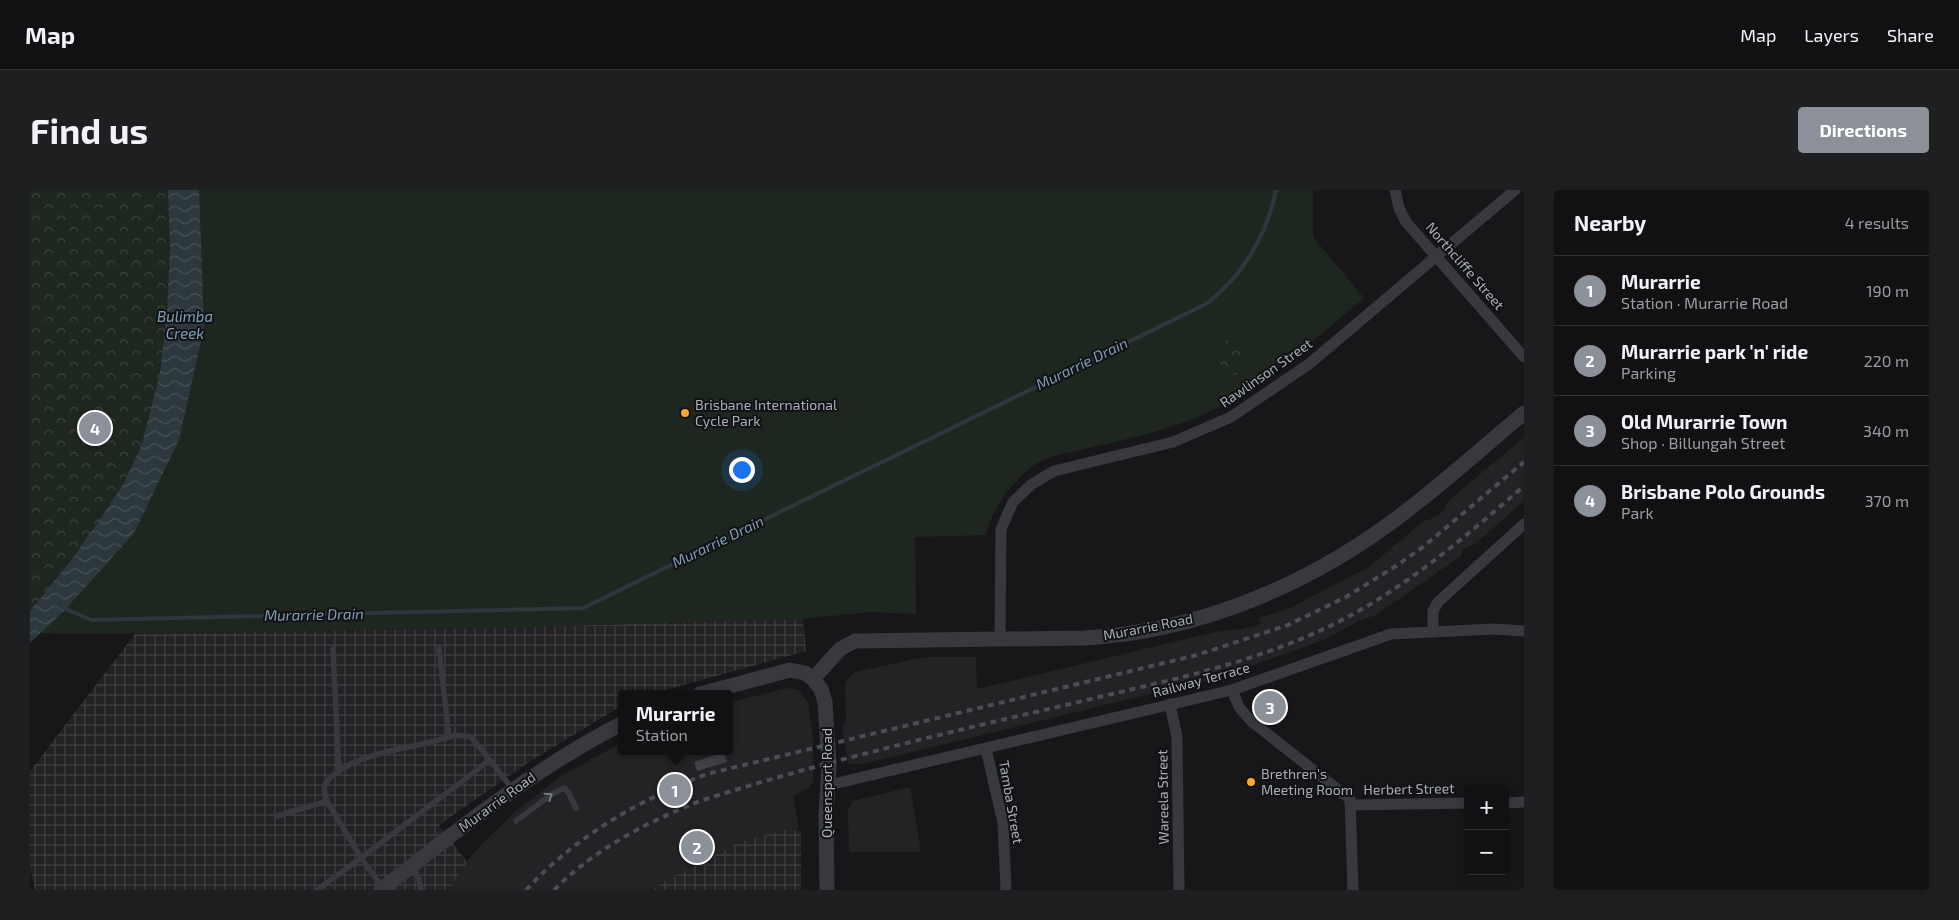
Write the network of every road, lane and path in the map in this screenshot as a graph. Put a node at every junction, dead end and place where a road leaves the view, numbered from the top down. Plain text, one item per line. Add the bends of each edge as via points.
1 (1395, 190) edge
2 (1515, 190) edge
3 (1437, 255) junction
4 (1524, 357) edge
5 (1524, 413) edge
6 (1524, 524) edge
7 (1524, 631) edge
8 (1433, 632) junction
9 (1000, 638) junction
10 (439, 648) dead end
11 (332, 649) dead end
12 (813, 679) junction
13 (714, 690) edge
14 (1232, 690) junction
15 (1170, 704) junction
16 (618, 726) edge
17 (449, 737) junction
18 (986, 749) junction
19 (490, 760) junction
20 (339, 772) junction
21 (829, 785) junction
22 (513, 790) junction
23 (327, 801) junction
24 (1509, 802) edge
25 (1524, 802) edge
26 (1464, 803) edge
27 (1351, 805) junction
28 (576, 808) dead end
29 (277, 816) dead end
30 (516, 821) dead end
31 (361, 858) junction
32 (412, 866) junction
33 (382, 889) edge
34 (317, 890) edge
35 (421, 890) edge
36 (827, 890) edge
37 (1006, 890) edge
38 (1179, 890) edge
39 (1353, 890) edge

1 - 3 street, Northcliffe Street via 1406,222
2 - 3 street, Rawlinson Street
3 - 4 street, Northcliffe Street
3 - 9 street, Rawlinson Street via 1309,364 1231,417 1173,442 1054,470 1032,484 1013,502 1001,529
5 - 9 street, Murarrie Road via 1388,525 1333,561 1272,592 1210,614 1119,635
6 - 8 street via 1438,602 1433,611
7 - 8 street, Railway Terrace
8 - 14 street, Railway Terrace via 1384,636
9 - 12 street, Murarrie Road via 855,641 840,649
10 - 17 lane
11 - 20 lane
12 - 13 street via 800,671 786,670
12 - 21 street, Queensport Road via 825,702
14 - 15 street, Railway Terrace
14 - 27 street via 1238,707 1251,721 1345,793
15 - 18 street, Railway Terrace
15 - 38 street, Wareela Street via 1177,737
16 - 22 street, Murarrie Road via 549,765
17 - 19 lane via 461,734 472,737
17 - 20 lane via 355,762
18 - 21 street, Railway Terrace
18 - 37 street, Tamba Street via 1003,823
19 - 22 lane
19 - 31 lane
20 - 23 lane via 324,785
21 - 36 street, Queensport Road
22 - 32 street, Murarrie Road
23 - 29 lane
23 - 31 lane
24 - 25 street
26 - 27 street, Herbert Street
27 - 39 street
30 -> 28 lane via 564,788
31 - 33 lane
31 - 34 lane
32 - 33 street, Murarrie Road
32 - 35 lane

